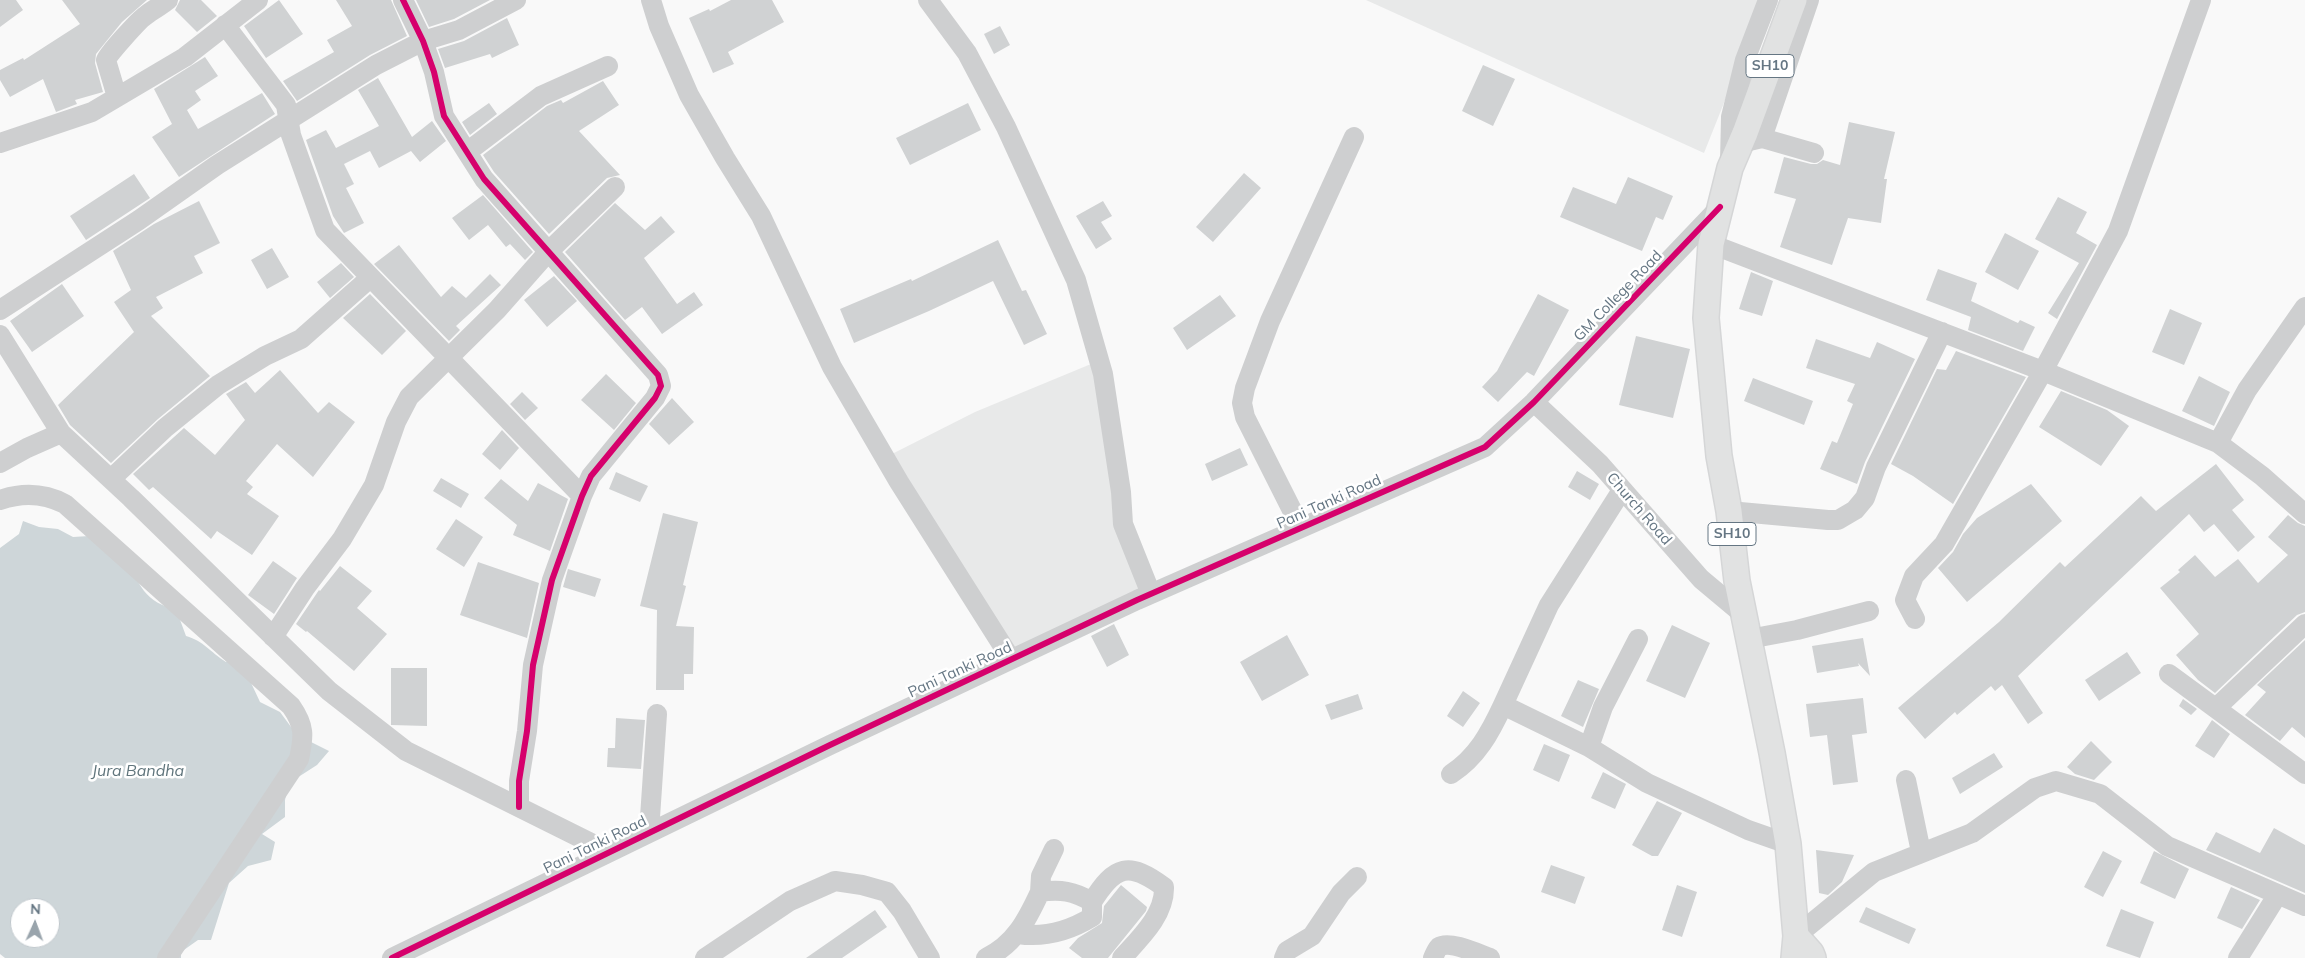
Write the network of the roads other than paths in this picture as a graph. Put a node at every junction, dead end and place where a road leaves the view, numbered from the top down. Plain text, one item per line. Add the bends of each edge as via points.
1 (168, 0) edge
2 (258, 0) edge
3 (403, 0) edge
4 (516, 0) edge
5 (651, 0) edge
6 (928, 0) edge
7 (1768, 0) edge
8 (1794, 0) edge
9 (1809, 0) edge
10 (2201, 0) edge
11 (225, 25) junction
12 (423, 41) junction
13 (608, 66) dead end
14 (117, 96) junction
15 (289, 120) junction
16 (1354, 137) dead end
17 (1749, 138) junction
18 (0, 143) edge
19 (467, 152) junction
20 (1814, 153) dead end
21 (1730, 168) junction
22 (615, 187) dead end
23 (1720, 207) junction
24 (1711, 244) junction
25 (549, 251) junction
26 (370, 278) junction
27 (2305, 307) edge
28 (0, 310) edge
29 (1942, 332) junction
30 (0, 335) edge
31 (447, 358) junction
32 (2043, 370) junction
33 (1534, 402) junction
34 (61, 433) junction
35 (2218, 443) junction
36 (0, 463) edge
37 (111, 479) junction
38 (1622, 490) junction
39 (582, 496) junction
40 (0, 500) edge
41 (1729, 511) junction
42 (2305, 514) edge
43 (1301, 528) junction
44 (1151, 594) junction
45 (1869, 611) dead end
46 (1744, 615) junction
47 (1915, 619) dead end
48 (2305, 624) edge
49 (273, 637) junction
50 (1638, 639) dead end
51 (1749, 639) junction
52 (1011, 659) junction
53 (2169, 674) dead end
54 (1503, 705) junction
55 (2216, 708) junction
56 (657, 714) dead end
57 (1589, 747) junction
58 (1451, 774) dead end
59 (2305, 774) edge
60 (1906, 780) dead end
61 (519, 807) junction
62 (649, 832) junction
63 (1788, 844) junction
64 (1054, 849) dead end
65 (609, 852) junction
66 (1921, 852) junction
67 (1357, 877) dead end
68 (1040, 892) junction
69 (2278, 894) junction
70 (1092, 902) junction
71 (2305, 906) edge
72 (1018, 934) junction
73 (426, 949) edge
74 (1797, 951) edge
75 (167, 958) edge
76 (392, 958) edge
77 (705, 958) edge
78 (930, 958) edge
79 (986, 958) edge
80 (1122, 958) edge
81 (1284, 958) edge
82 (1433, 958) edge
83 (1490, 958) edge
84 (1813, 958) edge
85 (2238, 958) edge

1 - 14 street via 143,17 107,56
2 - 11 street
3 - 12 street
4 - 12 street via 459,30
5 - 52 street via 658,26 689,95 761,216 832,367 899,482
6 - 44 street via 967,53 1002,118 1076,280 1103,374 1123,524
7 - 21 street via 1746,60 1731,117
8 - 17 main road, SH10
9 - 17 street
10 - 32 street via 2118,231
11 - 14 street via 185,57
11 - 15 street via 286,105
12 - 15 street via 376,65
12 - 19 street via 444,116
13 - 19 street via 541,96
14 - 18 street via 92,112
15 - 26 street via 291,135 325,230
15 - 28 street
16 - 43 street via 1270,321 1242,403 1245,417
17 - 20 street
17 - 21 main road, SH10
19 - 25 street via 484,179
21 - 23 main road, SH10
22 - 25 street
23 - 24 main road, SH10
23 - 33 street, GM College Road
24 - 29 street
24 - 41 main road, SH10 via 1706,318 1709,366
25 - 31 street via 497,310
25 - 39 street via 658,375 661,386 655,398 591,476
26 - 31 street
26 - 37 street via 301,339 265,356 218,385 165,428
27 - 35 street via 2247,390
29 - 32 street
29 - 41 street via 1876,467 1865,498 1855,510 1838,520
30 - 34 street
31 - 39 street
31 - 49 street via 409,397 396,422 374,485 342,539
32 - 35 street
32 - 47 street via 1944,544 1914,576 1905,600
33 - 38 street, Church Road via 1594,458
33 - 43 street, Pani Tanki Road via 1485,447
34 - 36 street
34 - 37 street
35 - 42 street
37 - 49 street
38 - 46 street, Church Road via 1701,579
38 - 54 street via 1549,605
39 - 61 street via 552,580 533,665 519,781
40 - 75 street via 33,494 50,496 66,504 290,706 301,720 300,759
41 - 46 main road, SH10
43 - 44 street, Pani Tanki Road
44 - 52 street, Pani Tanki Road
45 - 51 street
46 - 51 main road, SH10
48 - 55 street
49 - 61 street via 329,691 406,751
50 - 57 street via 1603,707
51 - 63 main road, SH10
52 - 62 street, Pani Tanki Road
53 - 55 street
54 - 57 street
54 - 58 street via 1478,751
55 - 59 street
56 - 62 street
57 - 63 street via 1646,783 1748,830
60 - 66 street
61 - 65 street
62 - 65 street, Pani Tanki Road
63 - 74 main road, SH10
64 - 68 street via 1041,876
65 - 73 street, Pani Tanki Road
66 - 69 street via 1972,833 2035,788 2056,781 2100,794 2167,846
66 - 74 street via 1874,872
67 - 81 street via 1341,893 1312,936 1286,951
68 - 70 street via 1061,889
68 - 72 street
69 - 71 street
69 - 85 street
70 - 72 street via 1092,917 1072,929 1034,936
70 - 80 street via 1114,874 1128,869 1145,873 1164,887 1165,902 1147,930
72 - 79 street via 1000,951
73 - 76 street, Pani Tanki Road
74 - 84 main road via 1811,953
77 - 78 street via 790,901 835,882 887,892
82 - 83 street via 1441,946 1456,946

